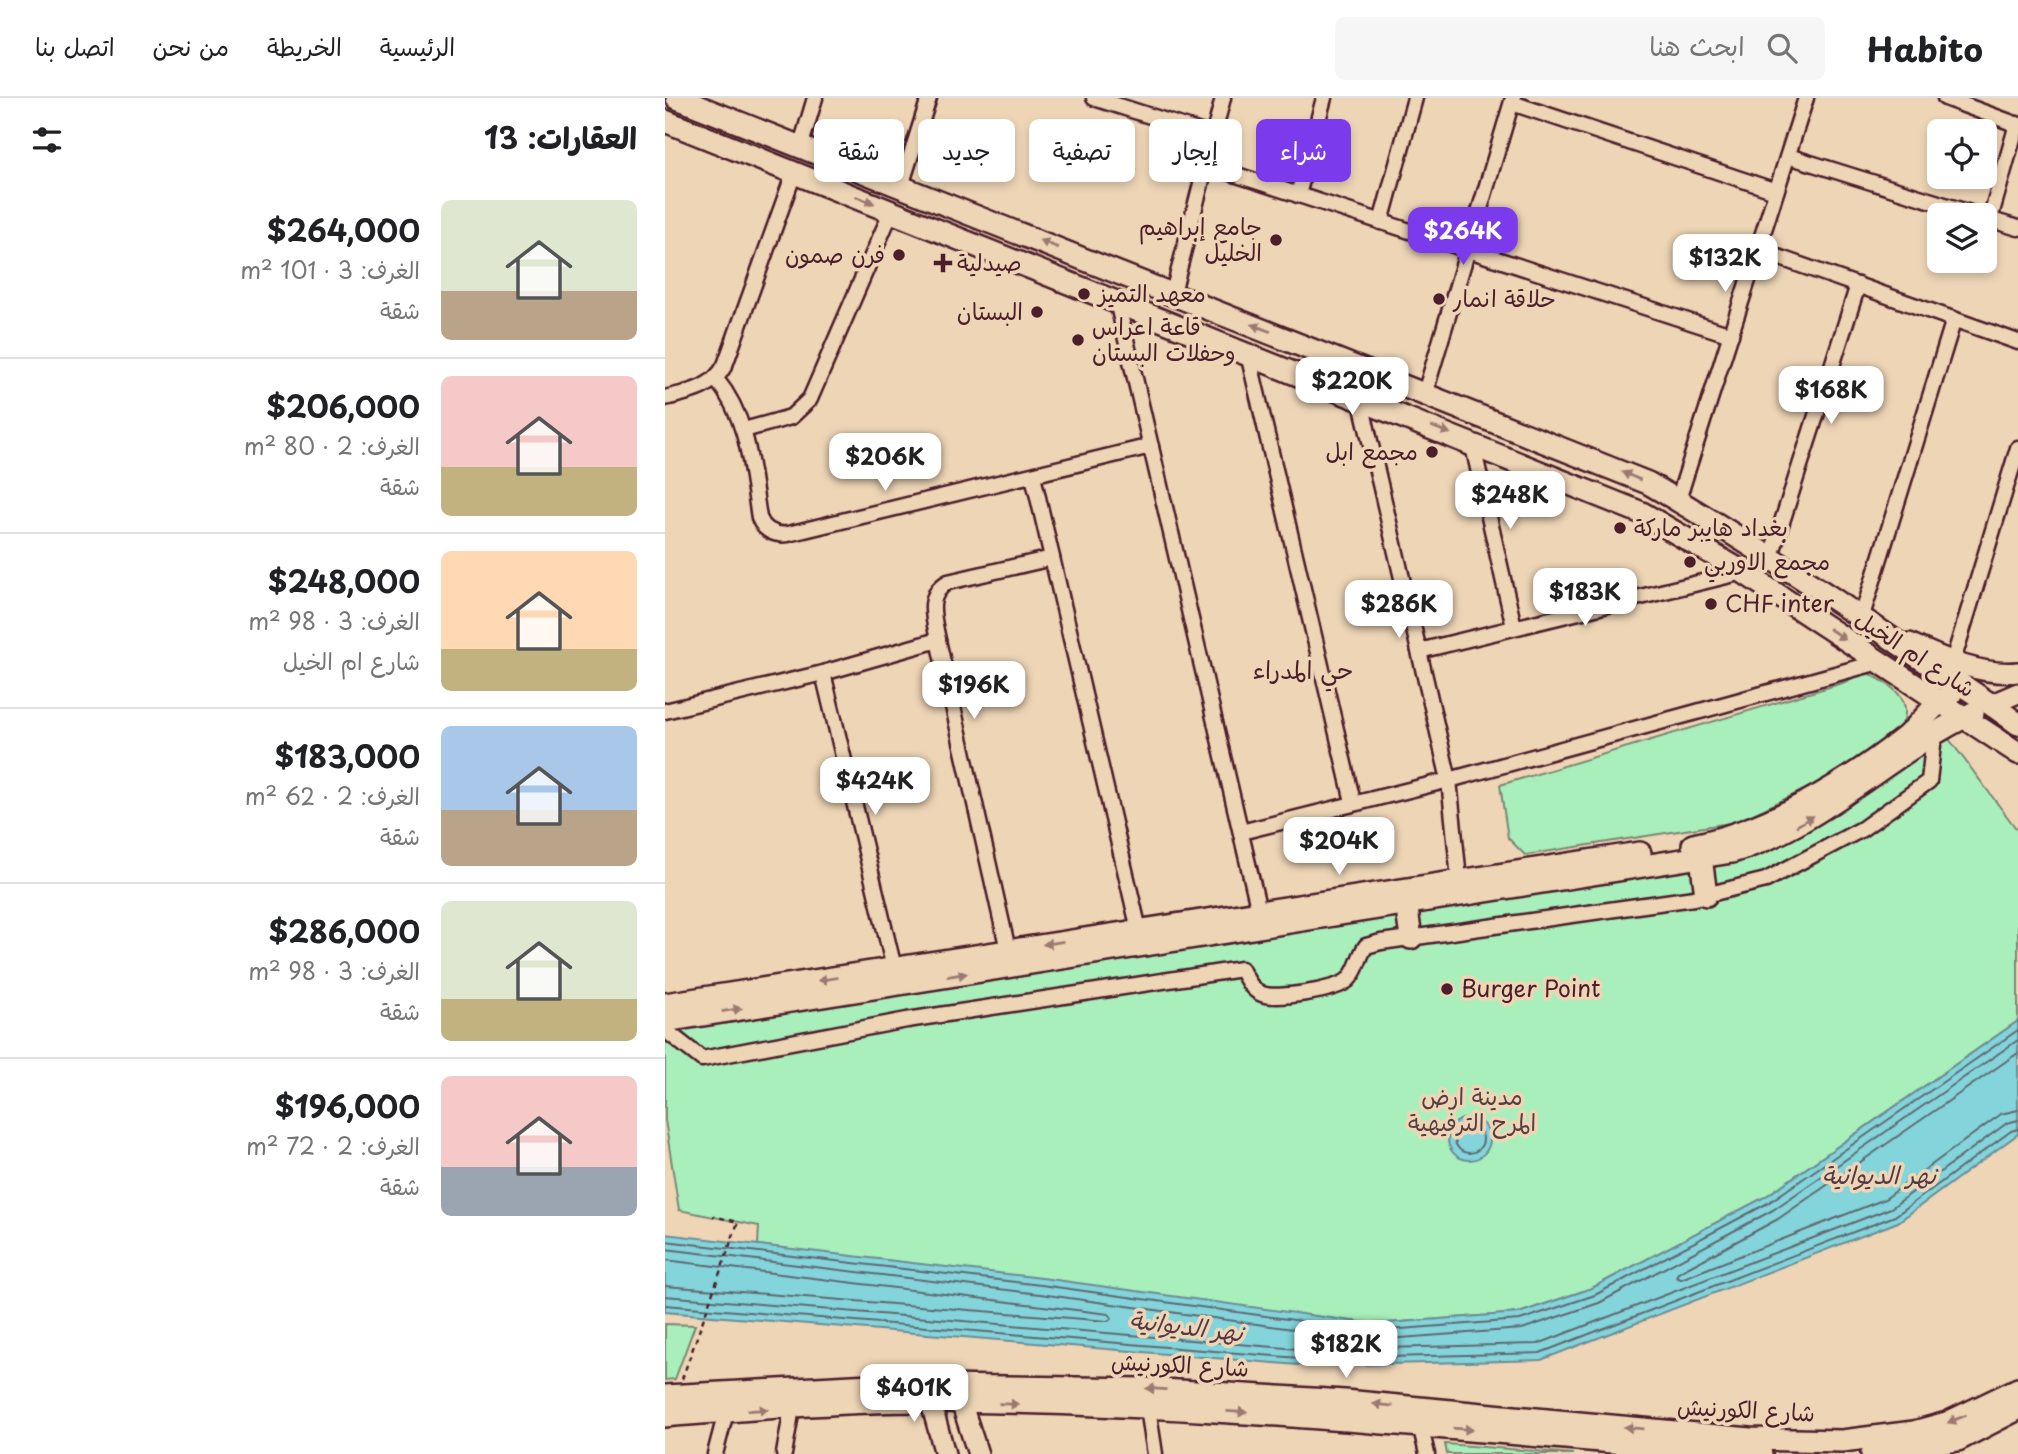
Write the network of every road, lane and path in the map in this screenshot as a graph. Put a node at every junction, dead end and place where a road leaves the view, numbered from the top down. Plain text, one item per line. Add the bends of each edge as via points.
1 (677, 98) edge
2 (815, 98) edge
3 (929, 98) edge
4 (1094, 98) edge
5 (1223, 98) edge
6 (1324, 98) edge
7 (1415, 98) edge
8 (1806, 98) edge
9 (1945, 98) edge
10 (1512, 101) edge
11 (1960, 101) edge
12 (713, 105) edge
13 (1160, 119) edge
14 (1217, 119) edge
15 (665, 121) edge
16 (2017, 125) edge
17 (762, 133) junction
18 (800, 148) junction
19 (753, 155) junction
20 (1788, 156) junction
21 (795, 173) junction
22 (1242, 177) edge
23 (1202, 182) edge
24 (901, 186) junction
25 (1776, 191) junction
26 (1298, 195) junction
27 (1939, 203) edge
28 (1989, 203) edge
29 (892, 210) junction
30 (1997, 221) edge
31 (1381, 222) junction
32 (2018, 228) edge
33 (1468, 250) junction
34 (1758, 250) junction
35 (1858, 285) junction
36 (1174, 293) junction
37 (1117, 301) junction
38 (1954, 319) junction
39 (1731, 335) junction
40 (2018, 342) edge
41 (1248, 354) junction
42 (716, 379) junction
43 (1425, 393) junction
44 (665, 398) edge
45 (1360, 398) junction
46 (744, 430) junction
47 (1472, 442) junction
48 (1151, 446) junction
49 (2018, 448) edge
50 (1033, 476) junction
51 (1678, 500) junction
52 (1771, 556) junction
53 (1052, 558) junction
54 (1743, 572) junction
55 (1862, 616) junction
56 (1514, 627) junction
57 (1882, 631) junction
58 (938, 640) junction
59 (1419, 651) junction
60 (1952, 661) junction
61 (1879, 662) junction
62 (2018, 672) edge
63 (823, 673) junction
64 (1901, 676) junction
65 (1973, 690) junction
66 (2018, 693) edge
67 (1940, 701) junction
68 (1992, 704) junction
69 (665, 711) edge
70 (1964, 718) junction
71 (2018, 724) edge
72 (1984, 731) junction
73 (1910, 732) junction
74 (1939, 732) junction
75 (2018, 753) edge
76 (1449, 780) junction
77 (1353, 802) junction
78 (1241, 832) junction
79 (1701, 858) junction
80 (1459, 879) junction
81 (1706, 895) junction
82 (1406, 903) junction
83 (1259, 911) junction
84 (1139, 930) junction
85 (1411, 938) junction
86 (1008, 950) junction
87 (894, 968) junction
88 (665, 1004) edge
89 (665, 1021) edge
90 (665, 1030) edge
91 (713, 1216) dead end
92 (2018, 1390) edge
93 (927, 1393) junction
94 (960, 1394) junction
95 (670, 1395) edge
96 (792, 1408) junction
97 (1148, 1408) junction
98 (2018, 1409) edge
99 (726, 1412) junction
100 (665, 1416) edge
101 (1419, 1417) junction
102 (715, 1454) edge
103 (784, 1454) edge
104 (946, 1454) edge
105 (978, 1454) edge
106 (1155, 1454) edge
107 (1427, 1454) edge
108 (1761, 1454) edge
109 (1873, 1454) edge

1 - 12 main road, شارع ام الخيل
2 - 18 street
3 - 24 street
4 - 13 street
5 - 14 street
6 - 26 street
7 - 31 street
8 - 20 street
9 - 11 street
10 - 25 street
10 - 33 street
11 - 16 street
12 - 17 main road, شارع ام الخيل
15 - 19 main road, شارع ام الخيل
16 - 28 street
17 - 18 main road, شارع ام الخيل
17 - 19 main road
18 - 24 main road, شارع ام الخيل
19 - 21 main road, شارع ام الخيل
20 - 25 street
20 - 27 street
21 -> 29 main road, شارع ام الخيل
21 - 42 street via 728,358
22 - 26 street
23 - 36 street
36 -> 24 main road, شارع ام الخيل
25 - 34 street
26 - 31 street
29 - 37 main road, شارع ام الخيل
29 - 46 street via 810,399 791,417
30 - 32 street
31 - 33 street
33 - 39 street
33 - 43 street
34 - 35 street
34 - 39 street
35 - 38 street
35 - 52 street
43 -> 36 main road, شارع ام الخيل
37 - 41 main road, شارع ام الخيل
37 - 48 street
38 - 40 street
38 - 55 street
39 - 51 street
41 - 45 main road, شارع ام الخيل
41 - 77 street
42 - 44 street via 703,388
42 - 46 street
51 -> 43 main road, شارع ام الخيل via 1648,483
45 -> 47 main road, شارع ام الخيل
45 - 59 street
46 - 50 street via 759,518 775,534
47 - 54 main road, شارع ام الخيل via 1642,513
47 - 56 street
48 - 50 street
48 - 78 street
49 - 60 street
50 - 53 street
51 - 52 main road, شارع ام الخيل
52 - 55 main road, شارع ام الخيل
53 - 58 street via 942,586 932,608
53 - 84 street
54 - 56 street
54 -> 61 main road, شارع ام الخيل
55 - 57 main road, شارع ام الخيل
56 - 59 street
57 - 60 street
57 - 65 main road, شارع ام الخيل
58 - 63 street
58 - 86 street
59 - 76 street
60 - 62 street via 2000,673
61 - 64 main road, شارع ام الخيل
61 - 76 street
63 - 69 street
63 - 87 street
64 - 67 main road, شارع ام الخيل
64 - 73 main road via 1916,703
65 - 67 main road via 1963,689
65 - 68 main road, شارع ام الخيل
66 - 68 street
67 - 70 main road, شارع ام الخيل
67 - 73 main road
68 - 70 main road
68 - 71 main road, شارع ام الخيل
70 - 72 main road, شارع ام الخيل
70 - 74 main road
72 - 74 main road
72 - 75 main road, شارع ام الخيل
73 - 80 main road via 1812,798 1742,832 1692,845
79 -> 74 main road via 1752,846 1790,830
74 - 81 street via 1929,781 1888,813 1766,880
76 - 77 street
76 - 80 street
77 - 78 street
78 - 83 street
79 - 81 main road
79 - 82 main road
80 - 83 main road
81 - 85 street
82 - 85 main road
89 -> 82 main road
83 - 84 main road
84 -> 86 main road
85 - 90 street via 1366,946 1341,986 1273,996 1261,994 1249,984 1241,969 907,1020 702,1059
86 - 87 main road
87 -> 88 main road
91 - 95 path via 737,1222 695,1345
92 -> 101 main road, شارع الكورنيش via 1947,1423 1842,1441
93 - 94 main road, شارع الكورنيش
93 - 95 main road, شارع الكورنيش
93 - 96 main road, شارع الكورنيش
93 - 104 street
94 -> 97 main road, شارع الكورنيش
101 -> 94 main road, شارع الكورنيش via 1145,1388
94 - 105 street
99 -> 96 main road, شارع الكورنيش
96 - 103 street
97 -> 101 main road, شارع الكورنيش
97 - 106 street
98 - 109 main road via 1958,1440
99 - 100 main road, شارع الكورنيش
99 - 102 street
101 - 107 street
101 -> 108 main road, شارع الكورنيش

